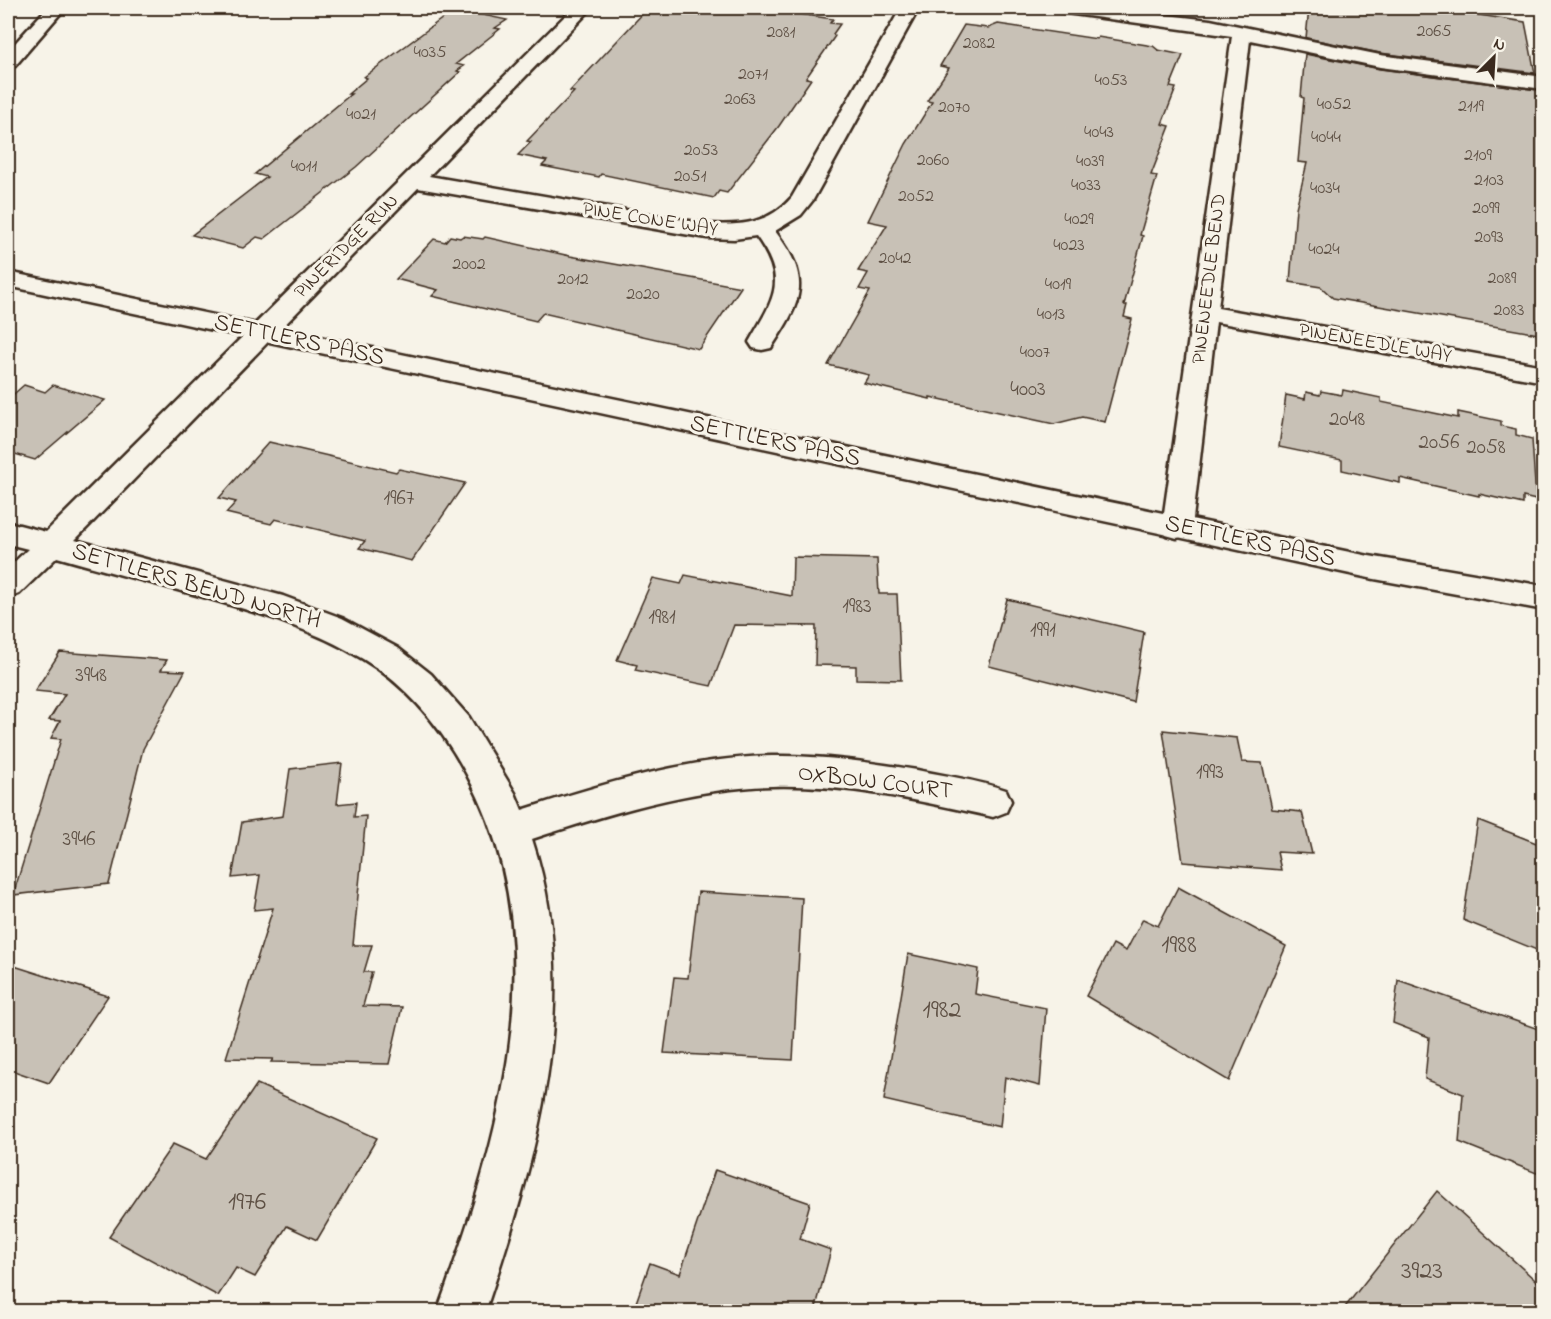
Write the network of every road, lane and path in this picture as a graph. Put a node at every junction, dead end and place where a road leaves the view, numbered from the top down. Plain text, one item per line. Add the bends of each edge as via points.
1 (56, 8) edge
2 (583, 8) edge
3 (910, 8) edge
4 (1066, 8) edge
5 (1242, 32) junction
6 (8, 62) edge
7 (1544, 83) edge
8 (412, 180) junction
9 (762, 229) junction
10 (8, 279) edge
11 (1206, 313) junction
12 (261, 333) junction
13 (762, 342) dead end
14 (1544, 374) edge
15 (1177, 527) junction
16 (8, 533) edge
17 (51, 545) junction
18 (8, 586) edge
19 (1544, 598) edge
20 (993, 801) dead end
21 (513, 829) junction
22 (461, 1311) edge

1 - 6 street
2 - 8 street, PINERIDGE RUN
3 - 9 street, PINE CONE WAY via 802,200 787,217
4 - 5 street
5 - 7 street via 1380,61
5 - 11 street, PINENEEDLE BEND
8 - 9 street, PINE CONE WAY via 707,231
8 - 12 street, PINERIDGE RUN
9 - 13 street via 784,258 789,272 786,299
10 - 12 street, SETTLERS PASS
11 - 14 street, PINENEEDLE WAY
11 - 15 street, PINENEEDLE BEND
12 - 15 street, SETTLERS PASS
12 - 17 street, PINERIDGE RUN
15 - 19 street, SETTLERS PASS
16 - 17 street, SETTLERS BEND NORTH
17 - 18 street, PINERIDGE RUN
17 - 21 street, SETTLERS BEND NORTH via 272,604 351,636 388,659 423,688 451,719 476,754
20 - 21 street, OXBOW COURT via 874,778 741,773 649,788
21 - 22 street, SETTLERS BEND NORTH via 527,882 536,1001 513,1154

